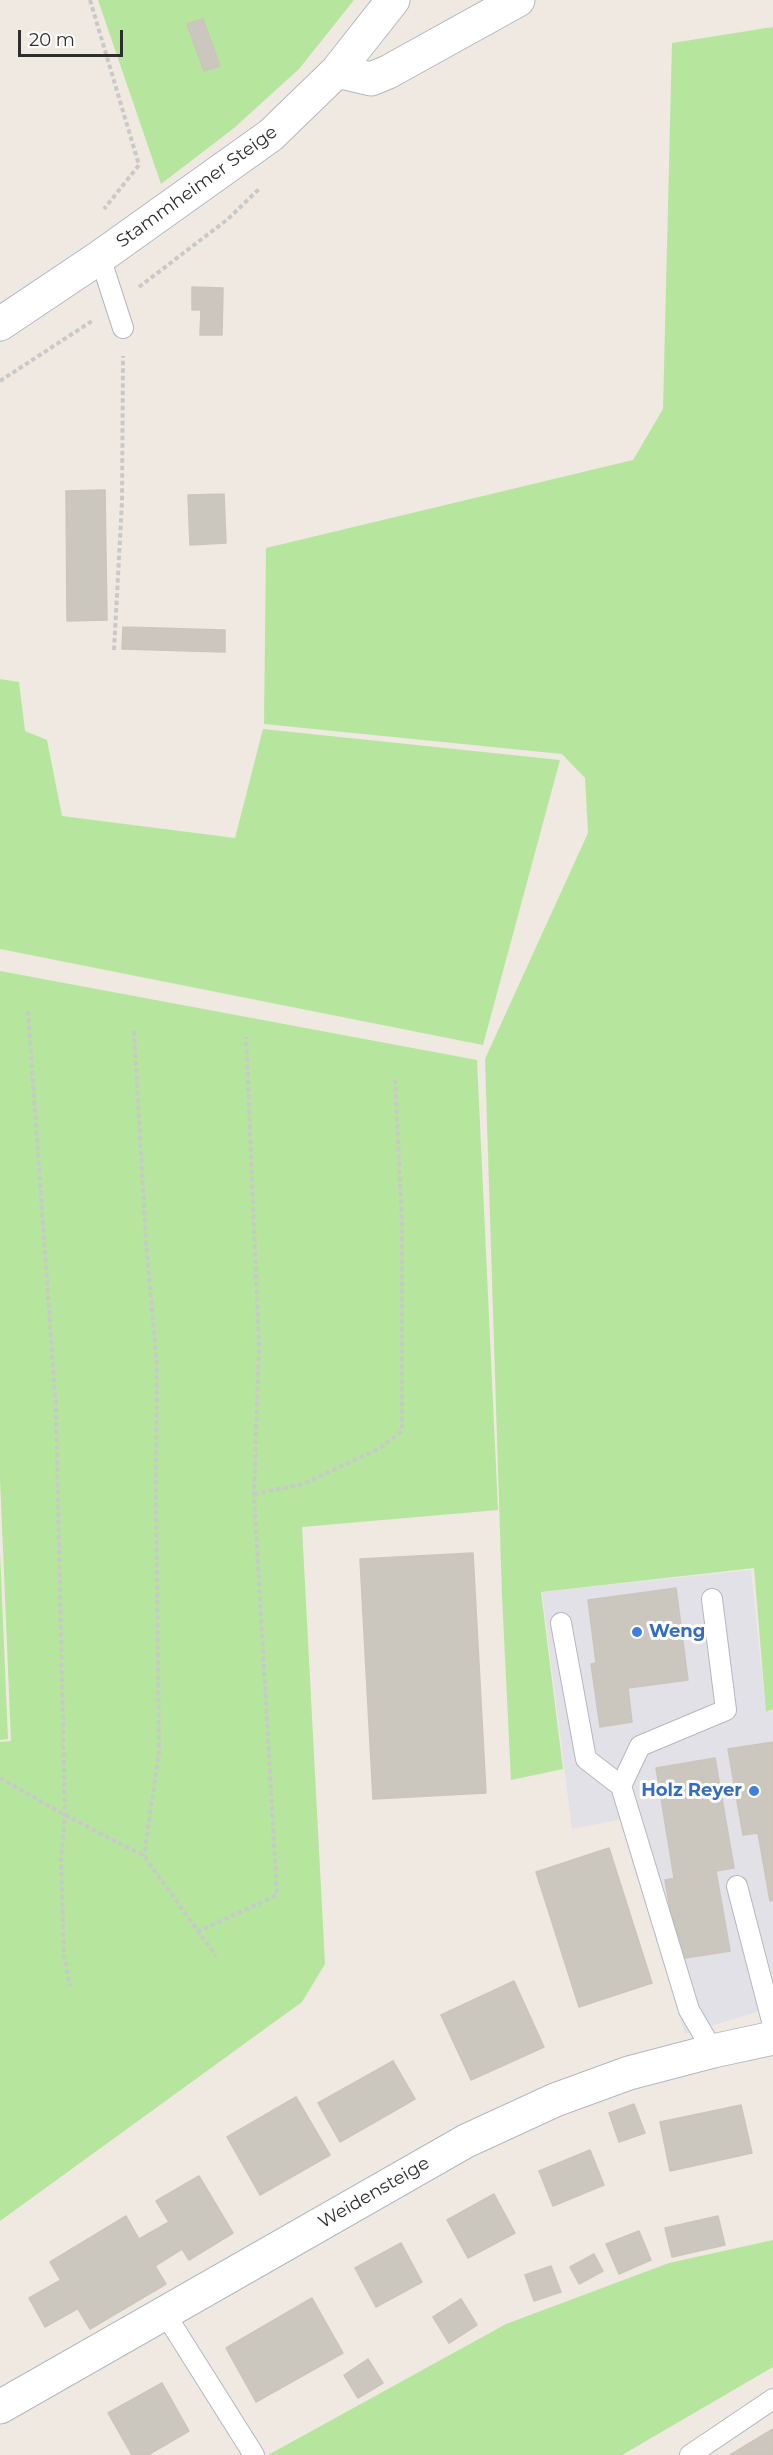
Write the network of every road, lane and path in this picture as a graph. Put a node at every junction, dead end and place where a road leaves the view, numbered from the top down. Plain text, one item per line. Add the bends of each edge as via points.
1 (90, 0) edge
2 (393, 0) edge
3 (518, 0) edge
4 (337, 71) junction
5 (100, 256) junction
6 (0, 324) edge
7 (123, 328) joint
8 (114, 650) dead end
9 (28, 1011) dead end
10 (134, 1030) dead end
11 (246, 1037) dead end
12 (395, 1078) dead end
13 (254, 1494) junction
14 (712, 1599) dead end
15 (561, 1623) dead end
16 (0, 1778) edge
17 (621, 1786) junction
18 (65, 1815) junction
19 (144, 1856) junction
20 (737, 1886) dead end
21 (197, 1932) junction
22 (216, 1956) dead end
23 (70, 1986) dead end
24 (773, 2025) edge
25 (773, 2038) edge
26 (713, 2051) junction
27 (164, 2312) junction
28 (773, 2399) edge
29 (0, 2407) edge
30 (254, 2455) edge
31 (690, 2455) edge

1 - 5 path via 138,165 90,227
2 - 4 street, Stammheimer Steige
3 - 4 street via 371,79
4 - 5 street, Stammheimer Steige via 271,135
5 - 6 street, Stammheimer Steige
5 - 7 lane
7 - 8 path via 122,502
9 - 18 path via 56,1410
10 - 19 path via 157,1366 159,1752
11 - 13 path via 259,1346
12 - 13 path via 402,1224 402,1431 380,1448 303,1484
13 - 21 path via 277,1895
14 - 17 lane via 726,1710 640,1746
15 - 17 lane via 586,1758
16 - 18 path
17 - 26 lane via 689,2010
18 - 19 path
18 - 23 path via 61,1860 64,1955
19 - 21 path
20 - 24 lane
21 - 22 path
25 - 26 street, Weidensteige
26 - 27 street, Weidensteige via 629,2073 555,2100 466,2141
27 - 29 street, Weidensteige
27 - 30 lane
28 - 31 lane

